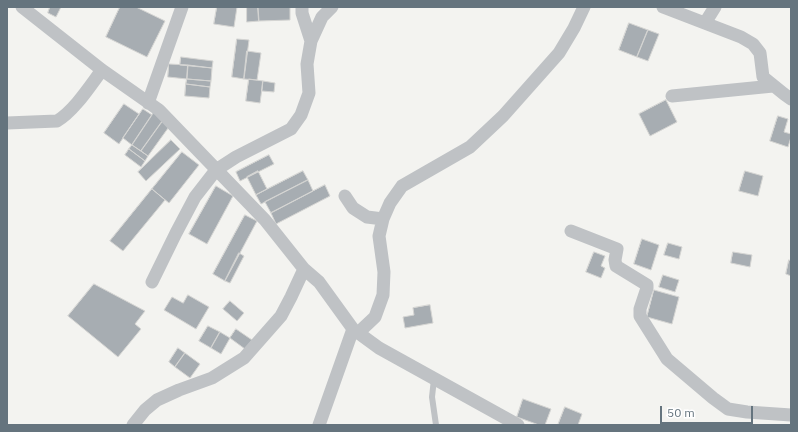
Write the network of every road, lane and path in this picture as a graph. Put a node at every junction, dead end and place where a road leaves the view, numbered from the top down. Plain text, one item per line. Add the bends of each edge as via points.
1 (22, 7) edge
2 (182, 7) edge
3 (302, 7) edge
4 (332, 7) edge
5 (584, 7) edge
6 (663, 7) edge
7 (715, 7) edge
8 (705, 23) junction
9 (311, 41) junction
10 (102, 70) junction
11 (773, 86) junction
12 (672, 96) dead end
13 (791, 99) edge
14 (148, 103) junction
15 (7, 123) edge
16 (216, 170) junction
17 (345, 196) dead end
18 (383, 219) junction
19 (571, 231) dead end
20 (304, 269) junction
21 (152, 282) dead end
22 (355, 331) junction
23 (434, 379) junction
24 (791, 415) edge
25 (132, 425) edge
26 (319, 425) edge
27 (436, 425) edge
28 (518, 425) edge

1 - 10 street
2 - 14 street
3 - 9 street
4 - 9 street via 322,17
5 - 18 street via 559,53 503,116 470,147 402,186
6 - 8 street
7 - 8 street
8 - 11 street via 753,44 760,53 764,77
9 - 16 street via 307,64 308,93 300,115 291,129
10 - 14 street
10 - 15 street via 72,108 57,121
11 - 12 street
11 - 13 street
14 - 16 street via 159,110
16 - 20 street via 265,220
16 - 21 street via 195,197
17 - 18 street via 353,208 367,217
18 - 22 street via 380,236 384,272 383,295 375,317
19 - 24 street via 617,249 616,266 647,285 640,316 667,359 712,398 728,409
20 - 22 street via 319,282
20 - 25 street via 281,316 244,358 212,378 157,400
22 - 23 street via 379,348
22 - 26 street
23 - 27 lane via 432,397
23 - 28 street

